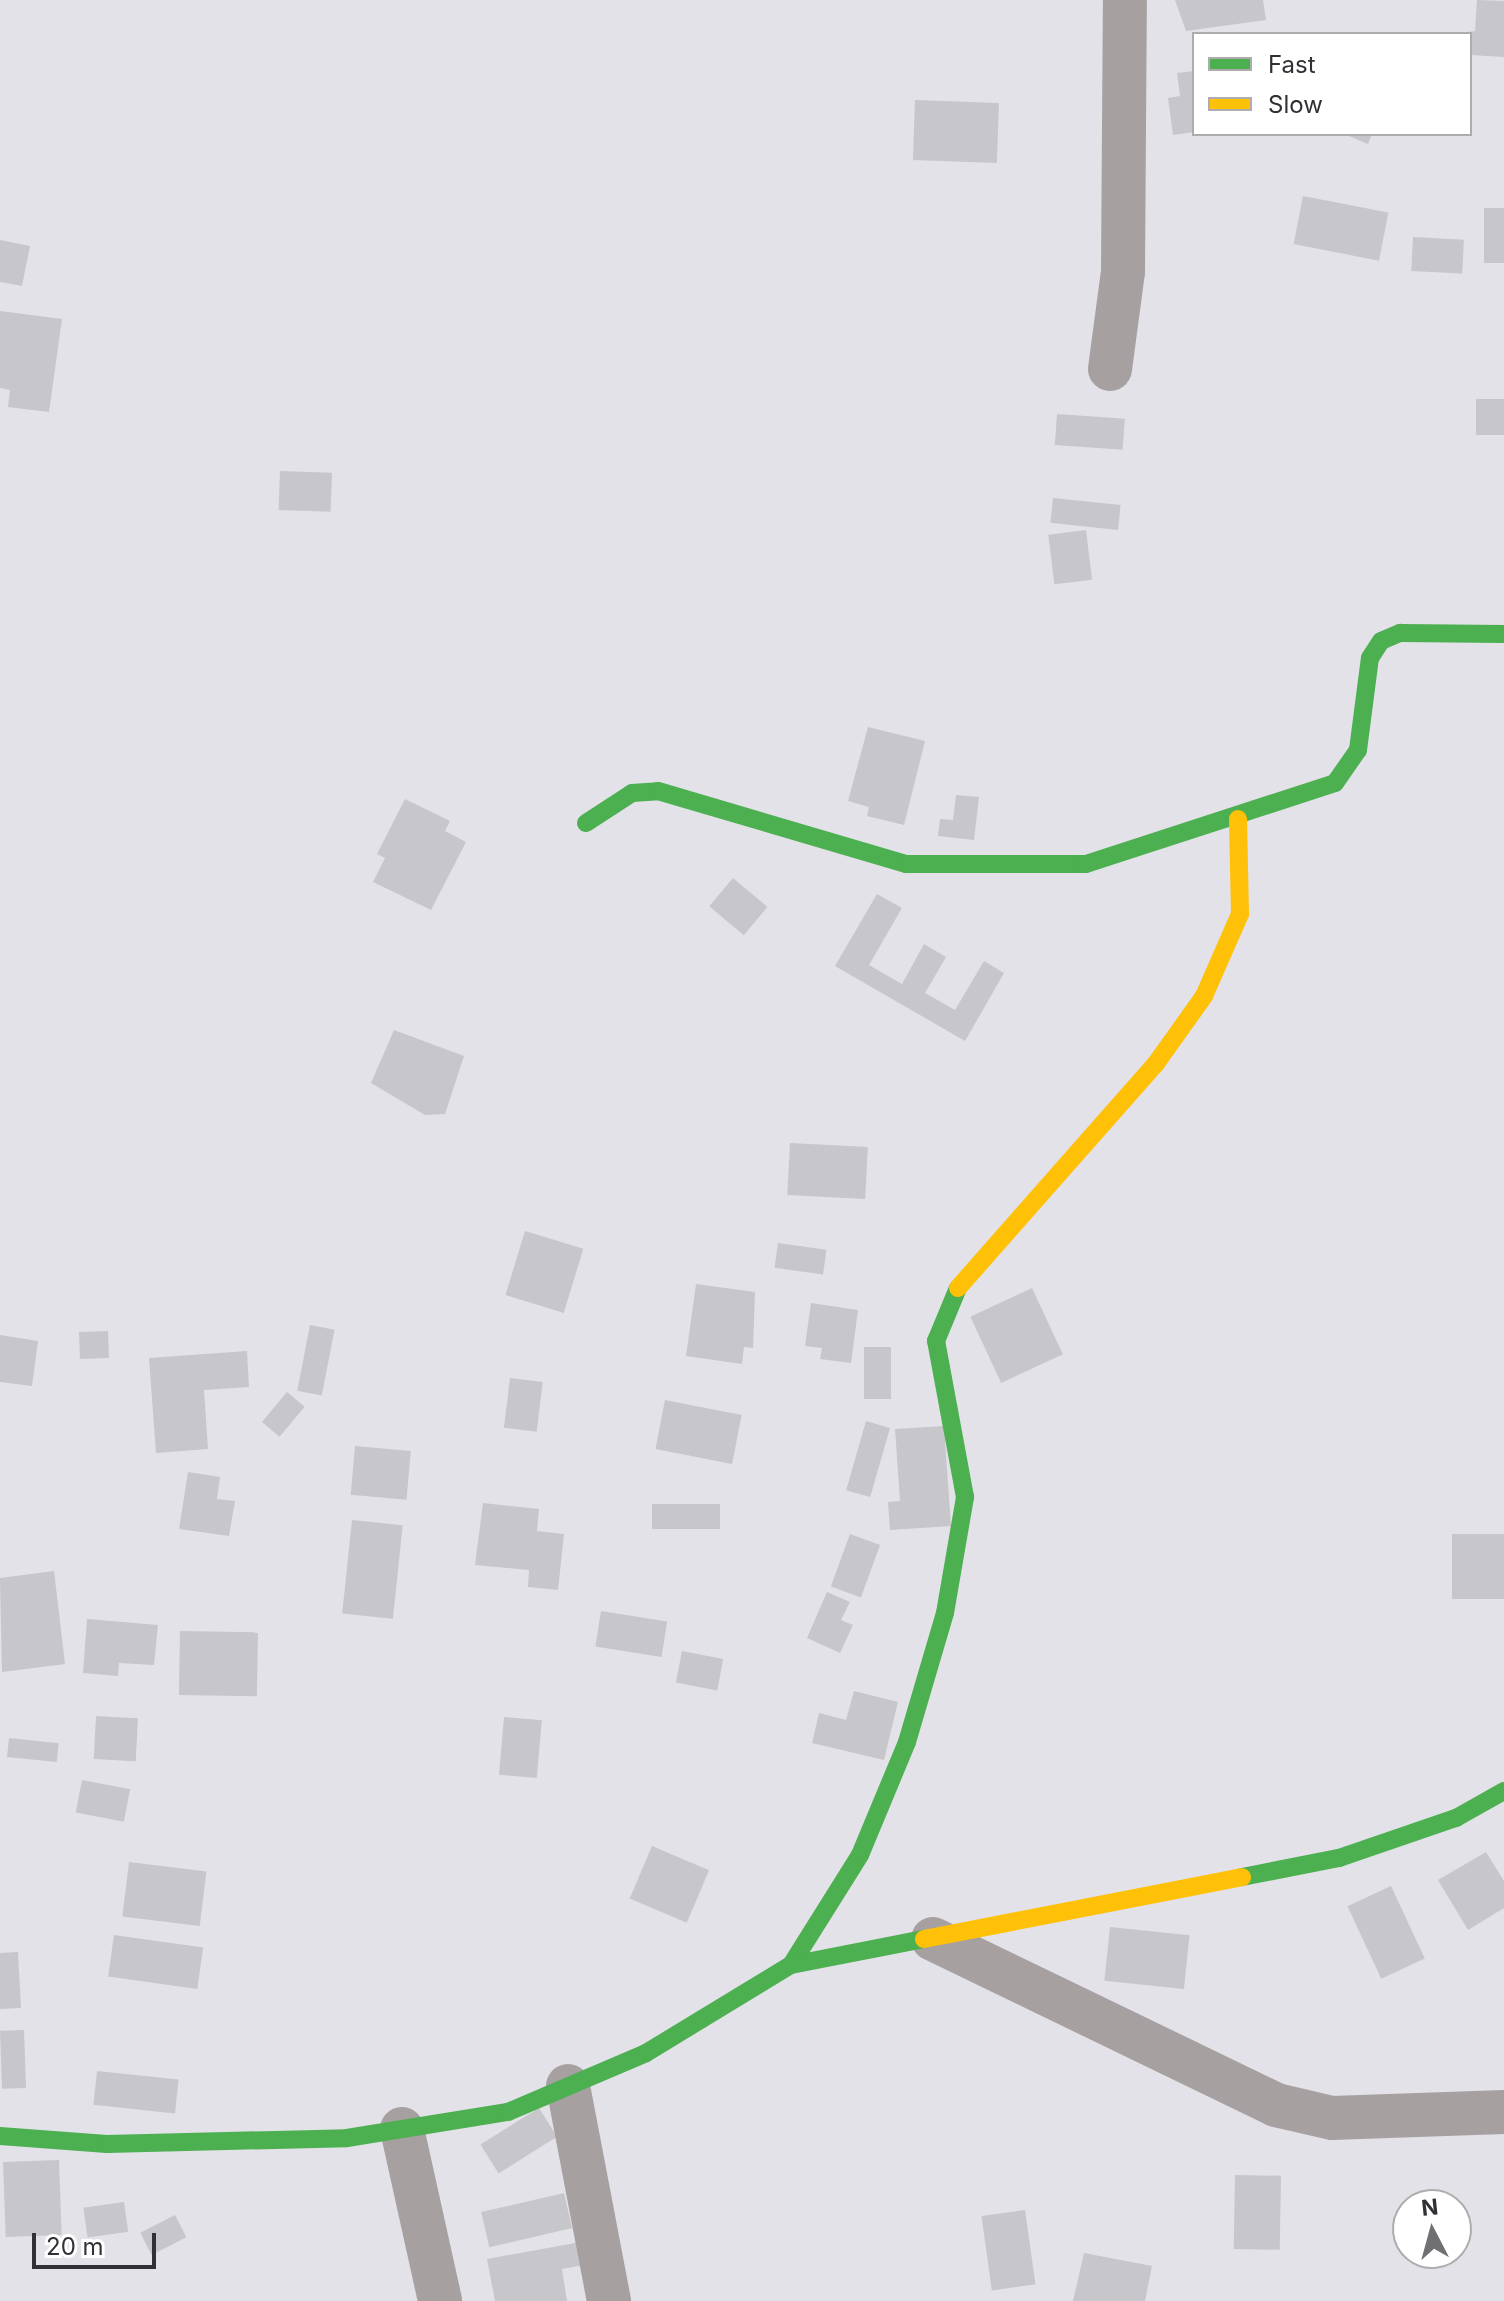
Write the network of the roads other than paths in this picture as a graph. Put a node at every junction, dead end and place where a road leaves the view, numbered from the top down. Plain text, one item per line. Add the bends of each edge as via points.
1 (1125, 0) edge
2 (1110, 369) dead end
3 (1504, 634) edge
4 (1238, 819) junction
5 (586, 823) dead end
6 (1504, 1791) edge
7 (933, 1939) junction
8 (791, 1965) junction
9 (568, 2086) junction
10 (1504, 2112) edge
11 (402, 2129) junction
12 (0, 2136) edge
13 (440, 2301) edge
14 (609, 2301) edge

1 - 2 street via 1123,271
3 - 4 street via 1400,633 1381,641 1370,658 1358,750 1335,783
4 - 5 street via 1086,864 985,869 906,864 658,791 632,793
4 - 8 street via 1240,914 1204,996 1157,1062 950,1297 936,1341 965,1497 945,1613 907,1742 860,1855
6 - 7 street via 1456,1818 1339,1858
7 - 8 street
7 - 10 street via 1276,2105 1332,2118
8 - 9 street via 646,2053
9 - 11 street via 508,2112
9 - 14 street
11 - 12 street via 347,2138 107,2144
11 - 13 street

